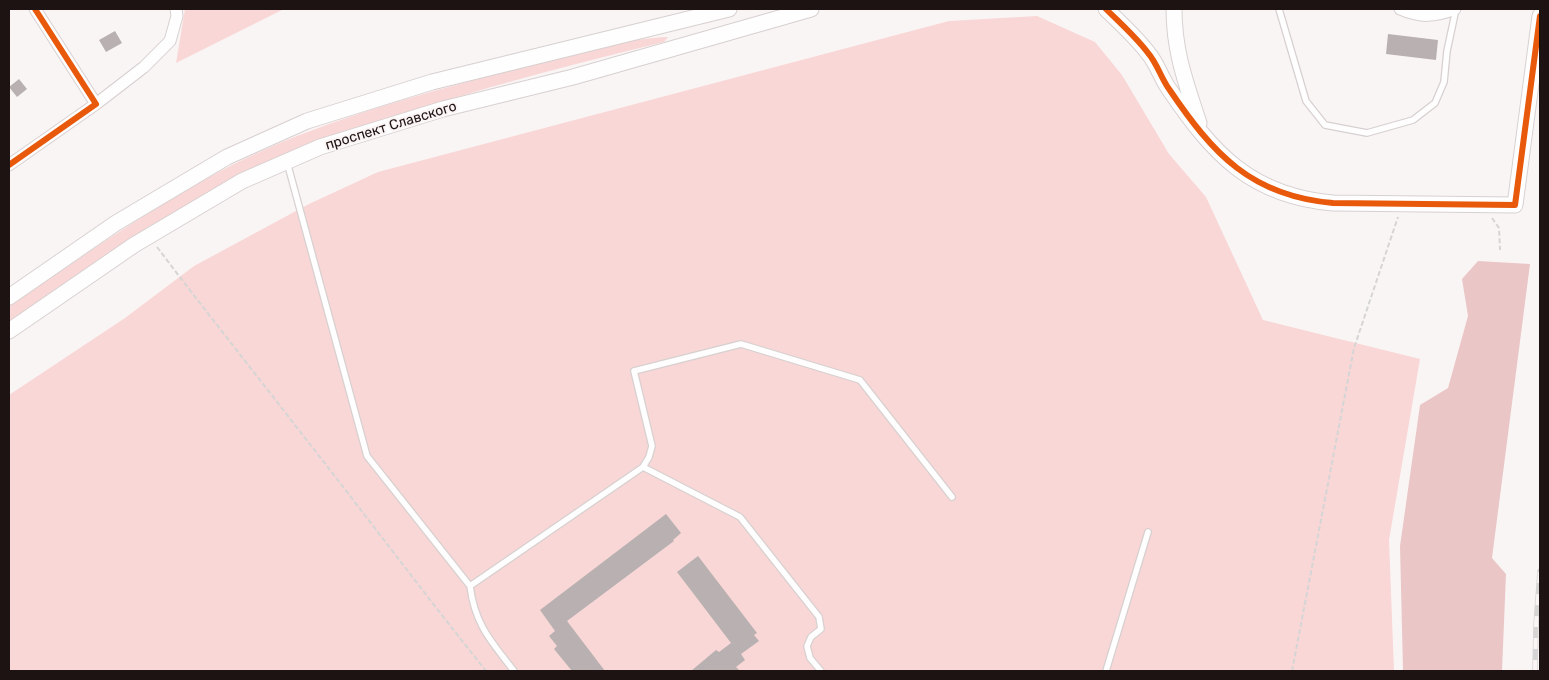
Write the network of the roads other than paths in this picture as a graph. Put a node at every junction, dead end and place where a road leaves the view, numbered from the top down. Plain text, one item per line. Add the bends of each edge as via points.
1 (35, 9) edge
2 (176, 9) edge
3 (729, 9) edge
4 (811, 9) edge
5 (1106, 9) edge
6 (1174, 9) edge
7 (1279, 9) edge
8 (1400, 9) edge
9 (1456, 9) edge
10 (1540, 16) edge
11 (96, 104) junction
12 (1202, 134) junction
13 (287, 162) junction
14 (9, 166) edge
15 (9, 297) edge
16 (9, 331) edge
17 (643, 467) junction
18 (952, 497) dead end
19 (1148, 532) dead end
20 (470, 586) junction
21 (514, 671) edge
22 (821, 671) edge
23 (1106, 671) edge

1 - 11 street
2 - 11 street via 170,41 144,67
3 - 15 main road via 685,17 432,82 308,121 227,157 116,224
4 - 13 main road, проспект Славского via 573,77 443,109 320,147
5 - 12 main road via 1149,53 1168,88
6 - 12 main road via 1178,58
7 - 9 lane via 1306,102 1325,126 1368,133 1413,120 1435,103 1444,82
8 - 9 street via 1423,16 1441,15
10 - 12 main road via 1515,205 1333,203 1291,197 1248,177 1224,159
11 - 14 street
13 - 16 main road, проспект Славского via 242,181 149,236
13 - 20 lane via 366,456
17 - 18 lane via 652,446 634,371 741,344 860,380
17 - 20 lane
17 - 22 lane via 740,517 819,618 821,629 811,637 807,646 810,658
19 - 23 lane
20 - 21 lane via 478,621

